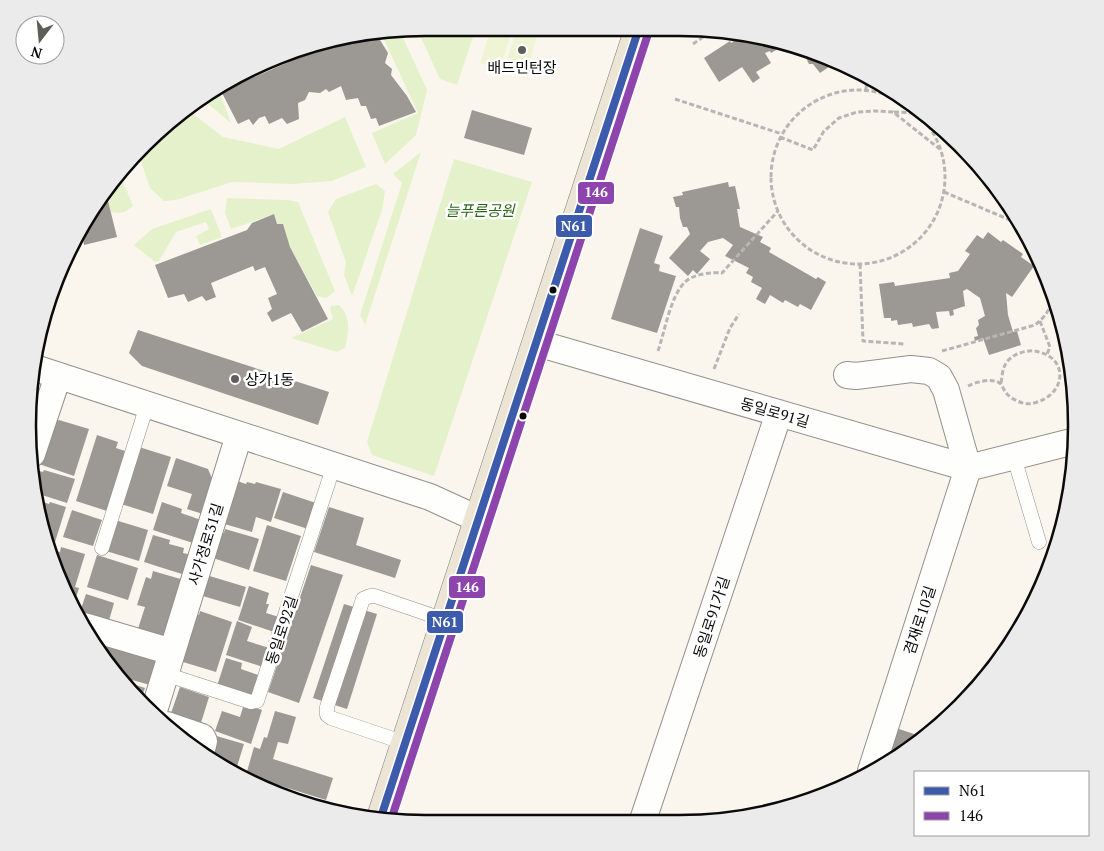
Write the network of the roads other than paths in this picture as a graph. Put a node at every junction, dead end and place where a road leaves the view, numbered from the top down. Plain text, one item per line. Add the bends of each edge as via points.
1 (636, 36) edge
2 (537, 342) junction
3 (47, 372) edge
4 (846, 375) dead end
5 (147, 405) junction
6 (779, 413) junction
7 (36, 431) edge
8 (239, 435) junction
9 (1067, 443) edge
10 (1014, 457) junction
11 (334, 465) junction
12 (968, 468) junction
13 (478, 519) junction
14 (1039, 542) dead end
15 (102, 548) dead end
16 (445, 620) junction
17 (95, 631) edge
18 (168, 663) junction
19 (155, 706) edge
20 (186, 731) edge
21 (405, 743) junction
22 (203, 745) edge
23 (874, 763) edge
24 (383, 812) edge
25 (645, 815) edge

1 - 2 main road
2 - 6 street, 동일로91길
2 - 13 main road
3 - 5 street
3 - 7 street
4 - 12 street via 911,368 929,371 939,377 946,390
5 - 8 street
5 - 15 lane
6 - 12 street, 동일로91길
6 - 25 street, 동일로91가길
8 - 11 street
8 - 18 street, 사가정로31길
9 - 10 street, 동일로91길
10 - 12 street, 동일로91길
10 - 14 lane
11 - 13 street via 430,496
11 - 18 lane, 동일로92길 via 257,701 251,702
12 - 23 street, 겸재로10길
13 - 16 main road
16 - 21 main road
16 - 21 lane via 374,596 364,599 327,707 330,718
17 - 18 street
18 - 19 street, 사가정로31길
20 - 22 street via 202,736
21 - 24 main road

